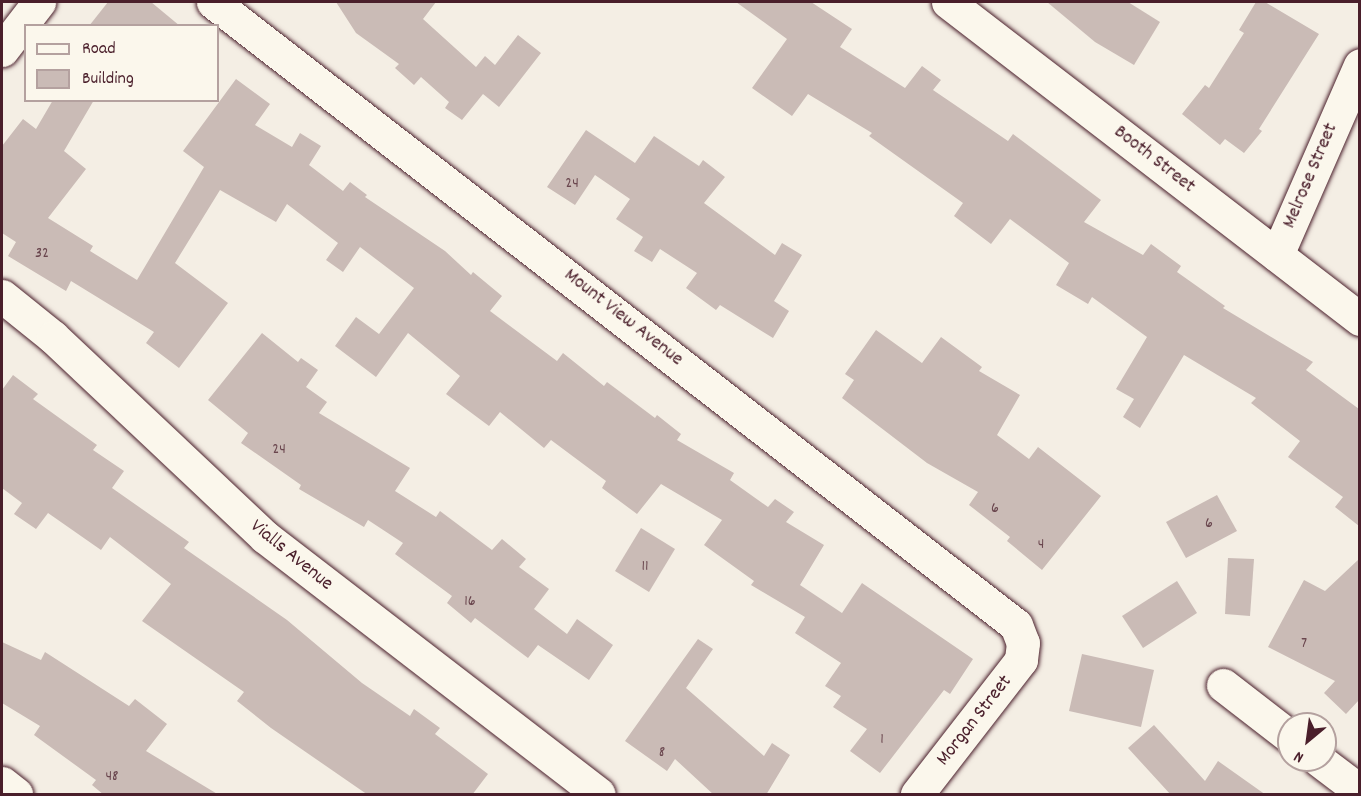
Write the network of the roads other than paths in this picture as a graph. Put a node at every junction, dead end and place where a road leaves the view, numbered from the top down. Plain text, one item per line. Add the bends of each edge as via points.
1 (39, 2) edge
2 (213, 2) edge
3 (948, 2) edge
4 (2, 50) edge
5 (1359, 65) edge
6 (1277, 255) junction
7 (2, 296) edge
8 (1359, 319) edge
9 (1023, 643) joint
10 (1223, 686) dead end
11 (1277, 727) edge
12 (1334, 772) edge
13 (2, 783) edge
14 (1359, 791) edge
15 (16, 795) edge
16 (599, 795) edge
17 (917, 795) edge

1 - 4 street
2 - 9 street, Mount View Avenue via 990,602 1016,624
3 - 6 street, Booth Street
5 - 6 street, Melrose Street
6 - 8 street, Booth Street
7 - 16 street, Vialls Avenue via 53,337 265,537
9 - 17 street, Morgan Street via 1021,660 1014,671
10 - 11 street
12 - 14 street
13 - 15 street

